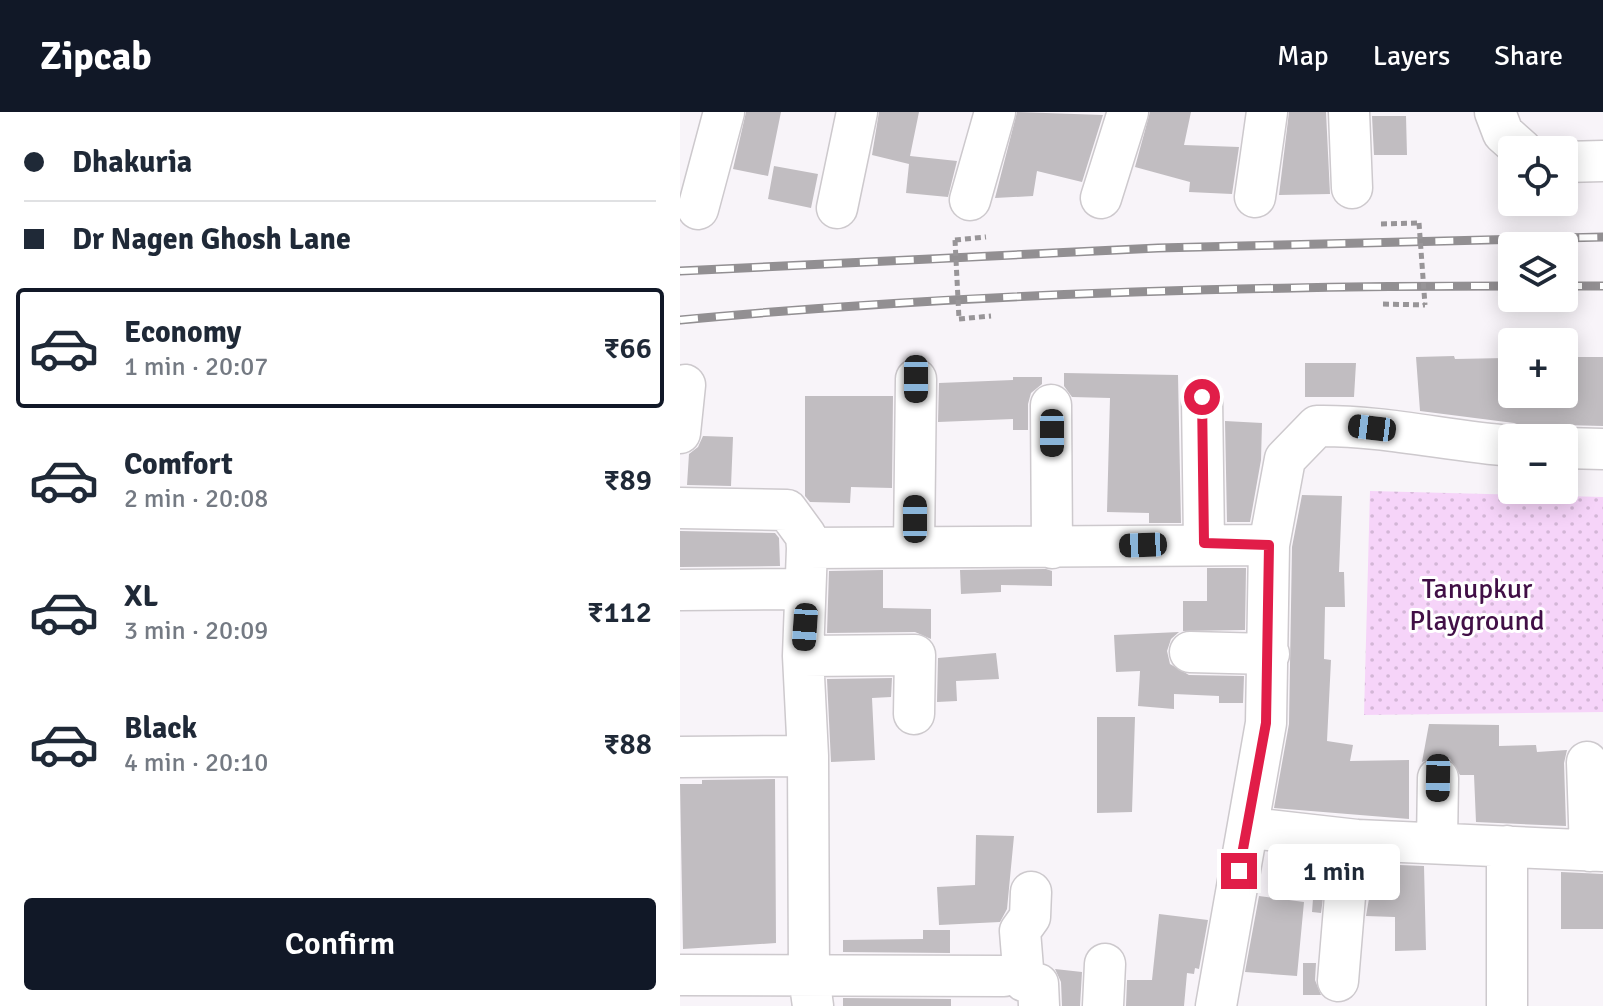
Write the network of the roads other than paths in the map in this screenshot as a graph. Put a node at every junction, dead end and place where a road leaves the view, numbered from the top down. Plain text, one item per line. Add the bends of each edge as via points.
1 (724, 112) edge
2 (857, 112) edge
3 (995, 112) edge
4 (1128, 112) edge
5 (1267, 112) edge
6 (1349, 112) edge
7 (1495, 112) edge
8 (1506, 136) edge
9 (1603, 161) edge
10 (1578, 162) edge
11 (1352, 188) dead end
12 (1255, 197) dead end
13 (1101, 198) dead end
14 (970, 200) dead end
15 (837, 208) dead end
16 (698, 209) dead end
17 (916, 379) dead end
18 (685, 385) dead end
19 (1202, 397) dead end
20 (1051, 405) dead end
21 (680, 433) edge
22 (1498, 445) edge
23 (1578, 448) edge
24 (1603, 449) edge
25 (680, 508) edge
26 (1204, 543) junction
27 (1269, 545) junction
28 (914, 547) junction
29 (807, 548) junction
30 (1052, 548) junction
31 (805, 589) junction
32 (680, 590) edge
33 (1190, 652) dead end
34 (1269, 654) junction
35 (803, 656) junction
36 (914, 714) dead end
37 (808, 756) junction
38 (680, 757) edge
39 (1587, 762) dead end
40 (1438, 778) dead end
41 (1250, 828) junction
42 (1357, 840) junction
43 (1437, 843) junction
44 (1507, 846) junction
45 (1597, 851) edge
46 (1031, 892) dead end
47 (1105, 964) dead end
48 (680, 975) edge
49 (1004, 976) dead end
50 (1338, 981) dead end
51 (811, 992) edge
52 (1039, 1006) edge
53 (1103, 1006) edge
54 (1216, 1006) edge
55 (1507, 1006) edge

1 - 16 street
2 - 15 street
3 - 14 street
4 - 13 street
5 - 12 street
6 - 11 street
7 - 8 street
9 - 10 street
17 - 28 street
18 - 21 street
19 - 26 street
20 - 30 street
22 - 27 street via 1317,426 1285,459
23 - 24 street
25 - 29 street via 787,510 806,536
26 - 27 street
26 - 30 street
27 - 34 street
28 - 29 street
28 - 30 street
29 - 31 street
31 - 32 street
31 - 35 street
33 - 34 street
34 - 41 street via 1266,723
35 - 36 street via 915,655
35 - 37 street
37 - 38 street
37 - 51 street
39 - 45 street
40 - 43 street
41 - 42 street
41 - 54 street
42 - 43 street
42 - 50 street via 1346,884
43 - 44 street
44 - 45 street
44 - 55 street
46 - 52 street via 1030,917 1020,931 1024,981 1038,984
47 - 53 street
48 - 51 street
49 - 51 street

